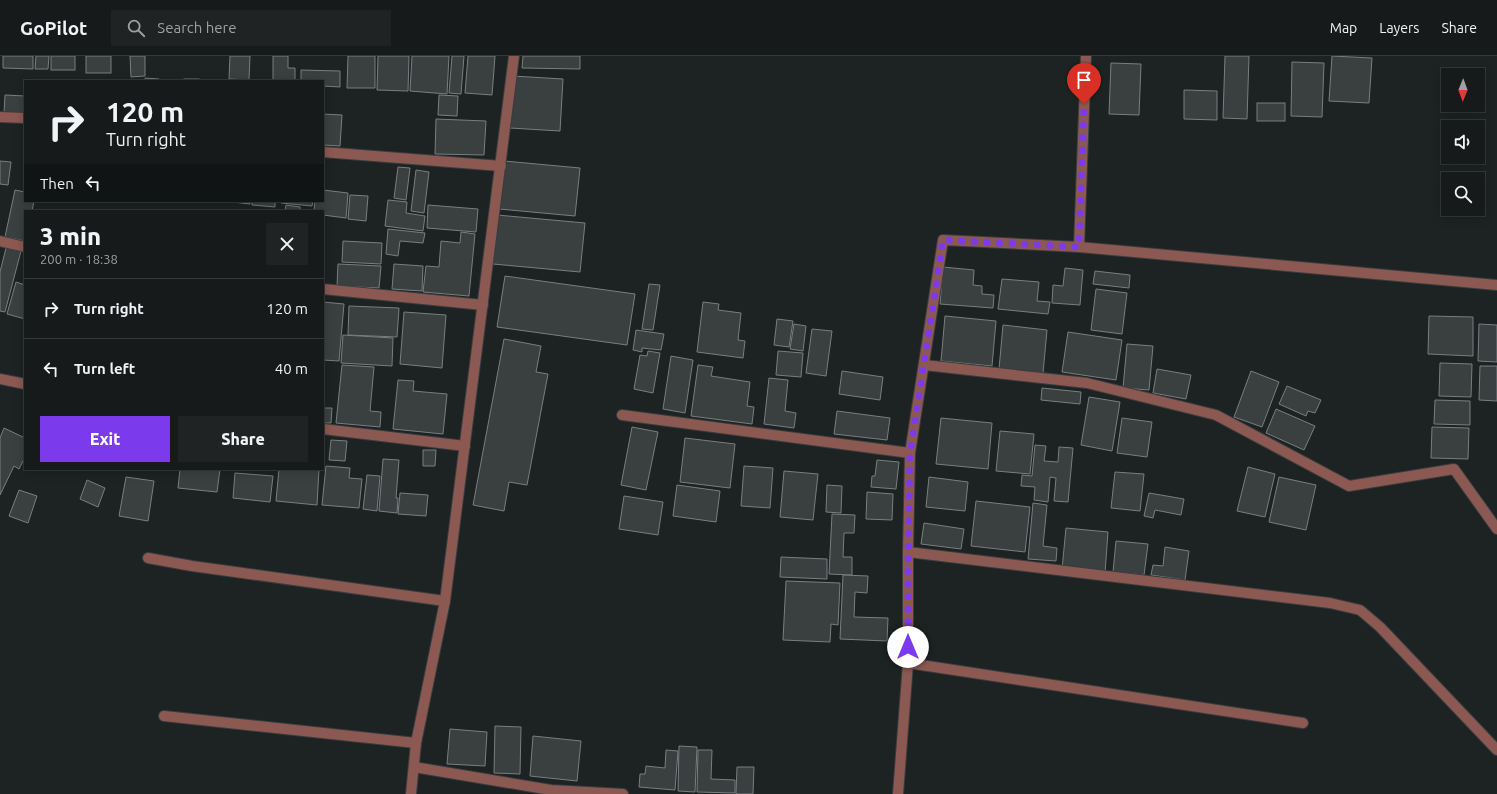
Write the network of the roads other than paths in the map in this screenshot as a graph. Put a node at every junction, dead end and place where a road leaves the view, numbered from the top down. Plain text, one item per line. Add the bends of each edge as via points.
1 (514, 56) edge
2 (1086, 56) edge
3 (0, 117) edge
4 (24, 118) edge
5 (324, 152) edge
6 (501, 166) junction
7 (0, 241) edge
8 (24, 246) edge
9 (1079, 247) junction
10 (1497, 286) edge
11 (324, 289) edge
12 (483, 305) junction
13 (924, 365) junction
14 (0, 378) edge
15 (24, 384) edge
16 (622, 415) dead end
17 (324, 429) edge
18 (465, 446) junction
19 (910, 454) junction
20 (1497, 529) edge
21 (908, 552) junction
22 (148, 558) dead end
23 (445, 601) junction
24 (908, 663) junction
25 (164, 716) dead end
26 (1303, 723) dead end
27 (416, 743) junction
28 (1497, 750) edge
29 (414, 767) junction
30 (411, 794) edge
31 (623, 794) edge
32 (898, 794) edge

1 - 6 street
2 - 9 street
3 - 4 street
5 - 6 street
6 - 12 street
7 - 8 street
9 - 10 street
9 - 13 street via 943,240
11 - 12 street
12 - 18 street
13 - 19 street
13 - 20 street via 1087,383 1216,415 1349,486 1454,469
14 - 15 street
16 - 19 street
17 - 18 street
18 - 23 street
19 - 21 street
21 - 24 street
21 - 28 street via 1322,602 1360,610 1380,627
22 - 23 street
23 - 27 street
24 - 26 street
24 - 32 street
25 - 27 street
27 - 29 street
29 - 30 street
29 - 31 street via 551,790

